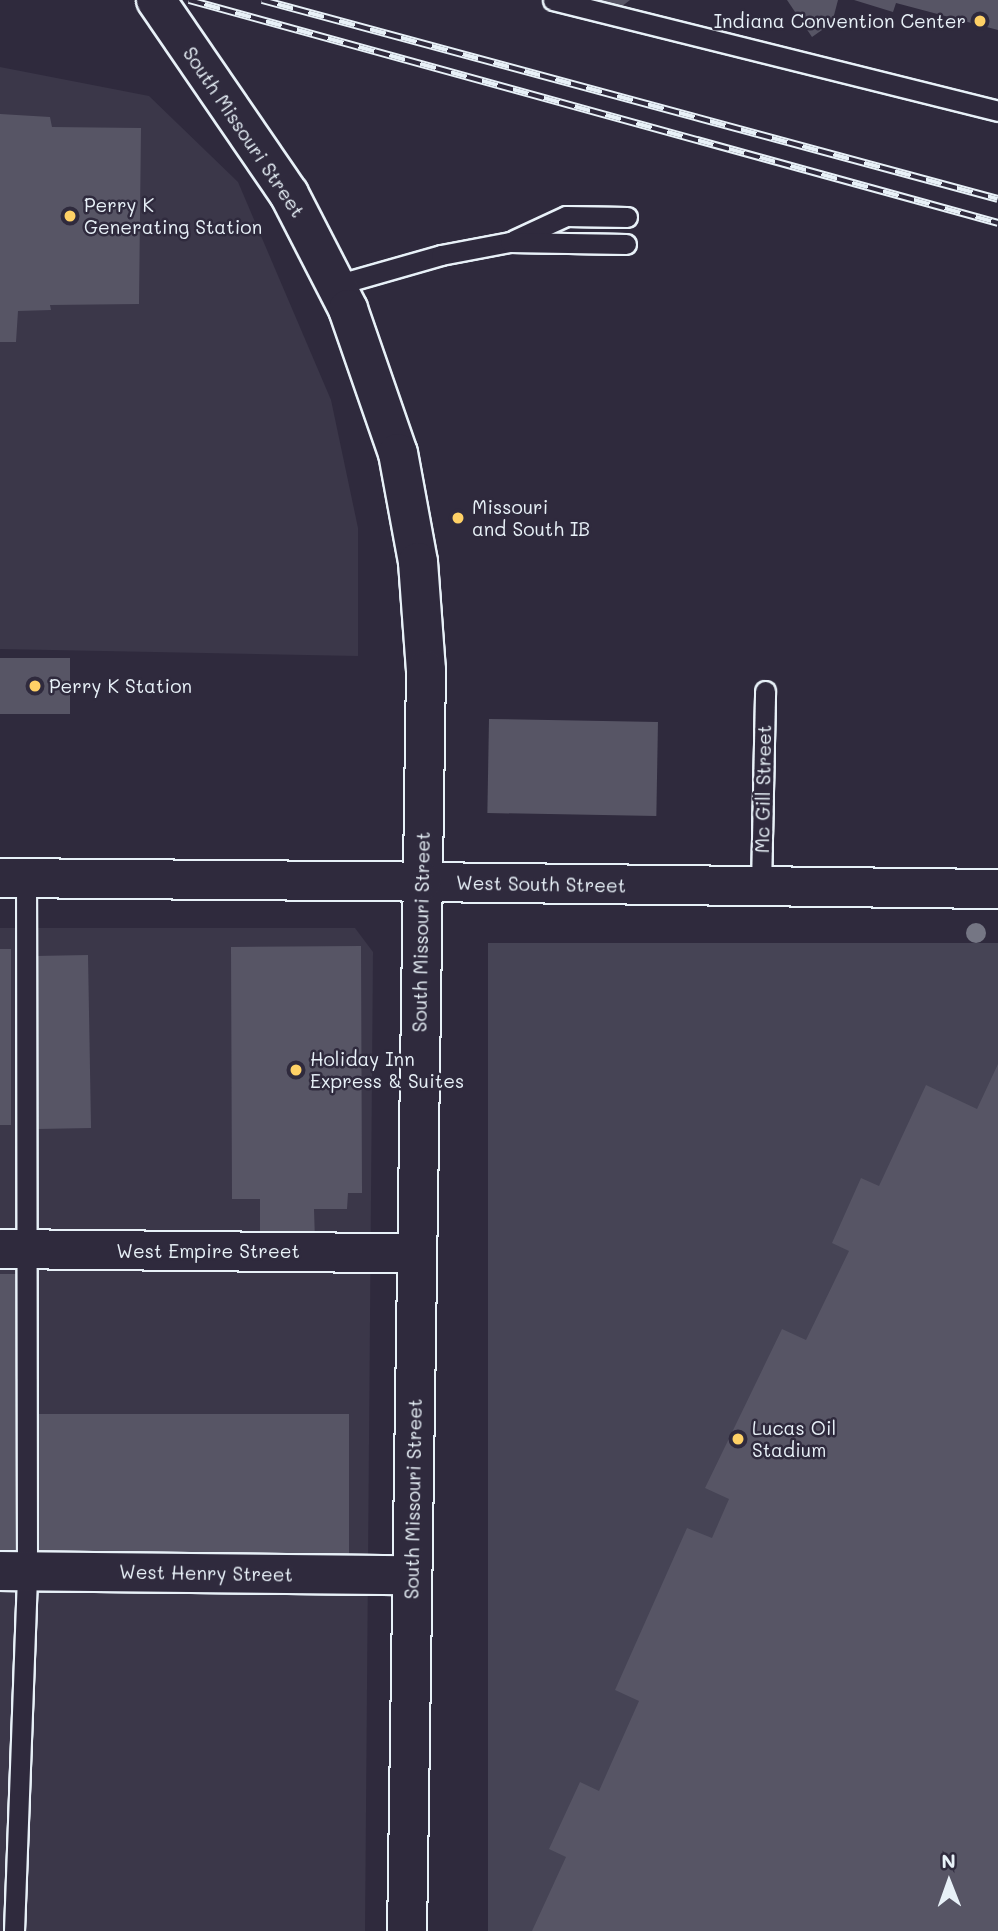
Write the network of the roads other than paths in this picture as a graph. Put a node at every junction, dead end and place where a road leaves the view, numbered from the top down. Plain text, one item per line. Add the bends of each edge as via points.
1 (156, 0) edge
2 (553, 0) edge
3 (998, 111) edge
4 (627, 217) dead end
5 (510, 243) junction
6 (626, 244) dead end
7 (336, 285) junction
8 (765, 691) dead end
9 (13, 878) edge
10 (422, 883) junction
11 (761, 887) junction
12 (998, 889) edge
13 (13, 1249) edge
14 (416, 1253) junction
15 (13, 1571) edge
16 (412, 1575) junction
17 (7, 1907) edge
18 (14, 1931) edge
19 (407, 1931) edge

1 - 7 main road, South Missouri Street via 289,194
2 - 3 lane
4 - 5 lane via 565,216
5 - 6 lane
5 - 7 lane via 441,255
7 - 10 main road, South Missouri Street via 387,416 412,521 426,670
8 - 11 lane, Mc Gill Street
9 - 10 main road, West South Street
9 - 13 lane
10 - 11 main road, West South Street
10 - 14 main road, South Missouri Street
11 - 12 main road, West South Street
13 - 14 main road, West Empire Street
13 - 15 lane
14 - 16 main road, South Missouri Street
15 - 16 main road, West Henry Street
15 - 17 lane
16 - 19 main road, South Missouri Street
17 - 18 lane

